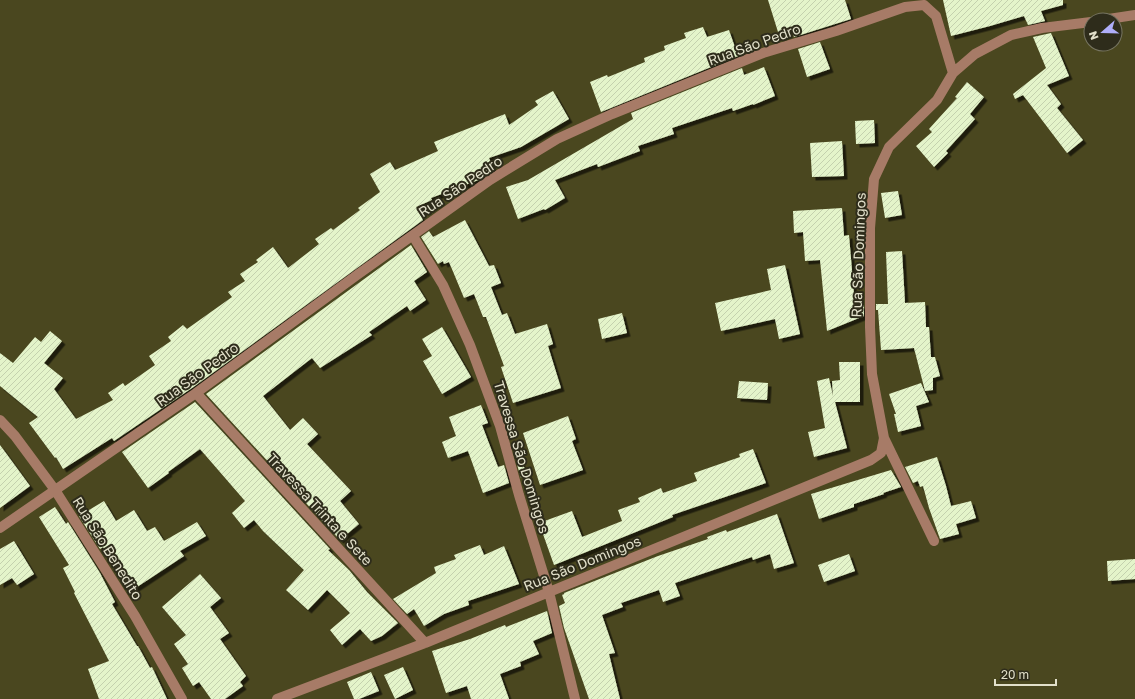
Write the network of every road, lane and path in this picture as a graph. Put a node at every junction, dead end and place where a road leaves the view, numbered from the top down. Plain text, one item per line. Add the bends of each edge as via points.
1 (1135, 15) edge
2 (1123, 17) edge
3 (1083, 22) edge
4 (953, 73) junction
5 (413, 236) junction
6 (196, 393) junction
7 (0, 420) edge
8 (884, 438) junction
9 (55, 490) junction
10 (0, 528) edge
11 (934, 541) dead end
12 (549, 592) junction
13 (425, 643) junction
14 (182, 699) edge
15 (277, 699) edge
16 (575, 699) edge

1 - 2 street
3 - 4 street, Rua São Domingos via 1011,35 976,54
4 - 5 street, Rua São Pedro via 936,16 924,5 905,7 763,53 557,139 504,172
4 - 8 street, Rua São Domingos via 937,100 889,147 874,179 870,228 870,326 872,374
5 - 6 street, Rua São Pedro
5 - 12 street, Travessa São Domingos via 443,285 470,345 500,426
6 - 9 street, Rua São Pedro
6 - 13 street, Travessa Trinta e Sete
7 - 9 street, Rua São Benedito
8 - 11 street, Rua São Domingos
8 - 12 street, Rua São Domingos via 881,453 871,460
9 - 10 street, Rua São Pedro
9 - 14 street, Rua São Benedito via 135,616
12 - 13 street, Rua São Domingos
12 - 16 street, Travessa São Domingos
13 - 15 street, Rua São Domingos

